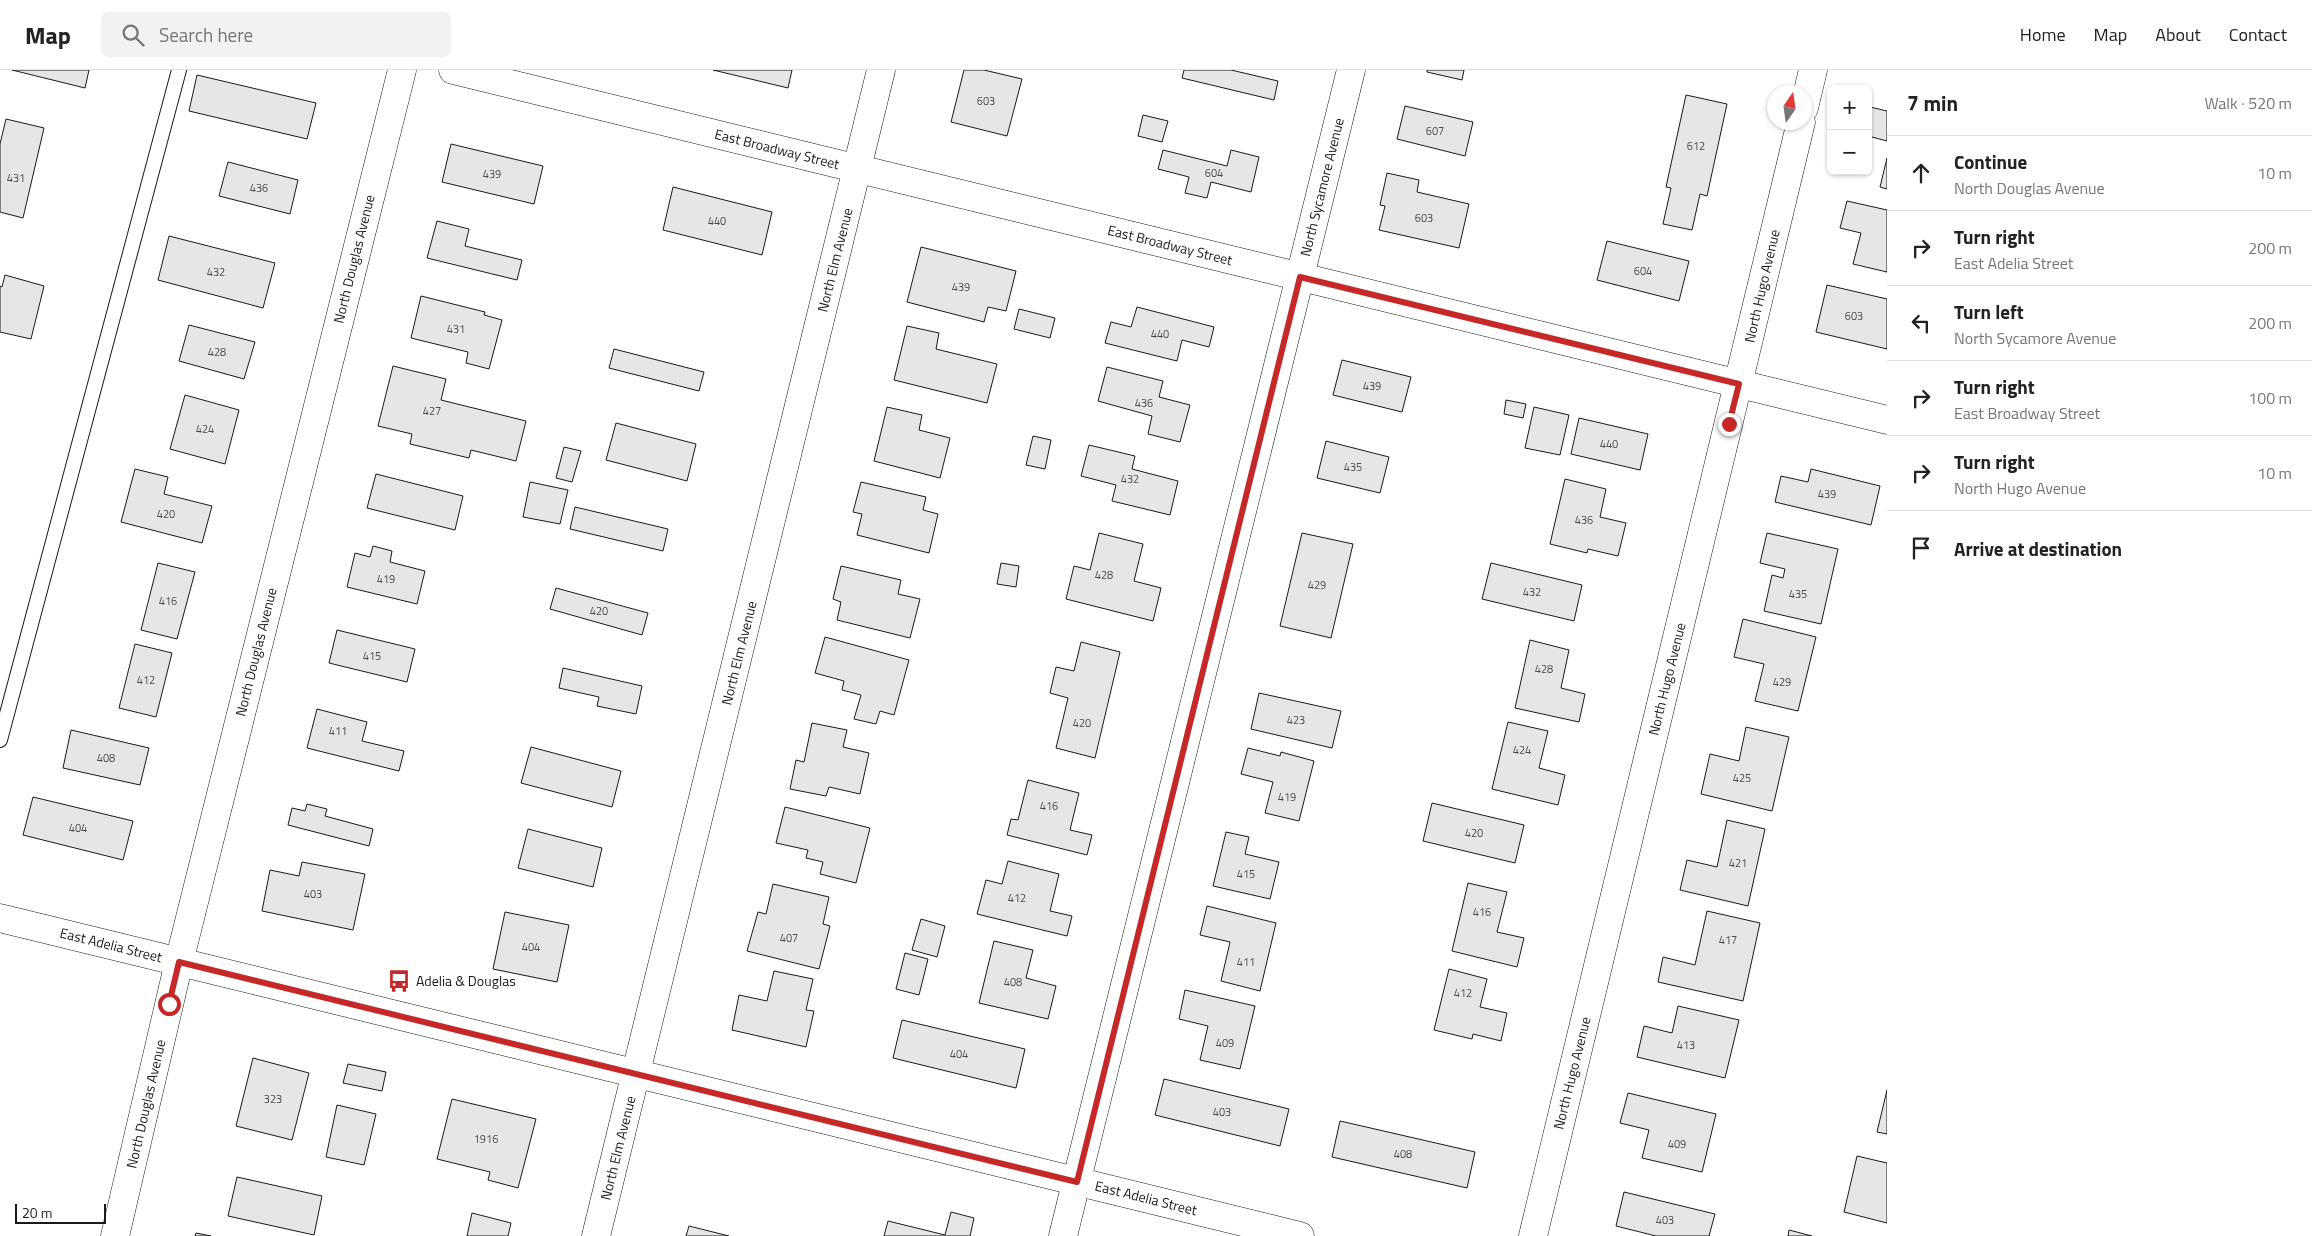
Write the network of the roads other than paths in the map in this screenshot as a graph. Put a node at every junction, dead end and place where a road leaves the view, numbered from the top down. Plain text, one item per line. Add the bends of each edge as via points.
1 (179, 70) edge
2 (402, 70) edge
3 (453, 70) edge
4 (881, 70) edge
5 (1351, 70) edge
6 (1814, 70) edge
7 (1810, 85) edge
8 (1799, 130) edge
9 (857, 168) junction
10 (1300, 277) junction
11 (1739, 384) junction
12 (1887, 420) edge
13 (0, 740) edge
14 (0, 918) edge
15 (179, 962) junction
16 (636, 1074) junction
17 (1077, 1182) junction
18 (115, 1236) edge
19 (596, 1236) edge
20 (1063, 1236) edge
21 (1300, 1236) edge
22 (1533, 1236) edge

1 - 13 lane
2 - 15 street, North Douglas Avenue
3 - 9 street, East Broadway Street
4 - 9 street, North Elm Avenue
5 - 10 street, North Sycamore Avenue
6 - 7 street
8 - 11 street, North Hugo Avenue
9 - 10 street, East Broadway Street
9 - 16 street, North Elm Avenue
10 - 11 street, East Broadway Street
10 - 17 street, North Sycamore Avenue
11 - 12 street, East Broadway Street
11 - 22 street, North Hugo Avenue
14 - 15 street, East Adelia Street
15 - 16 street, East Adelia Street
15 - 18 street, North Douglas Avenue
16 - 17 street, East Adelia Street
16 - 19 street, North Elm Avenue
17 - 20 street, North Sycamore Avenue
17 - 21 street, East Adelia Street

